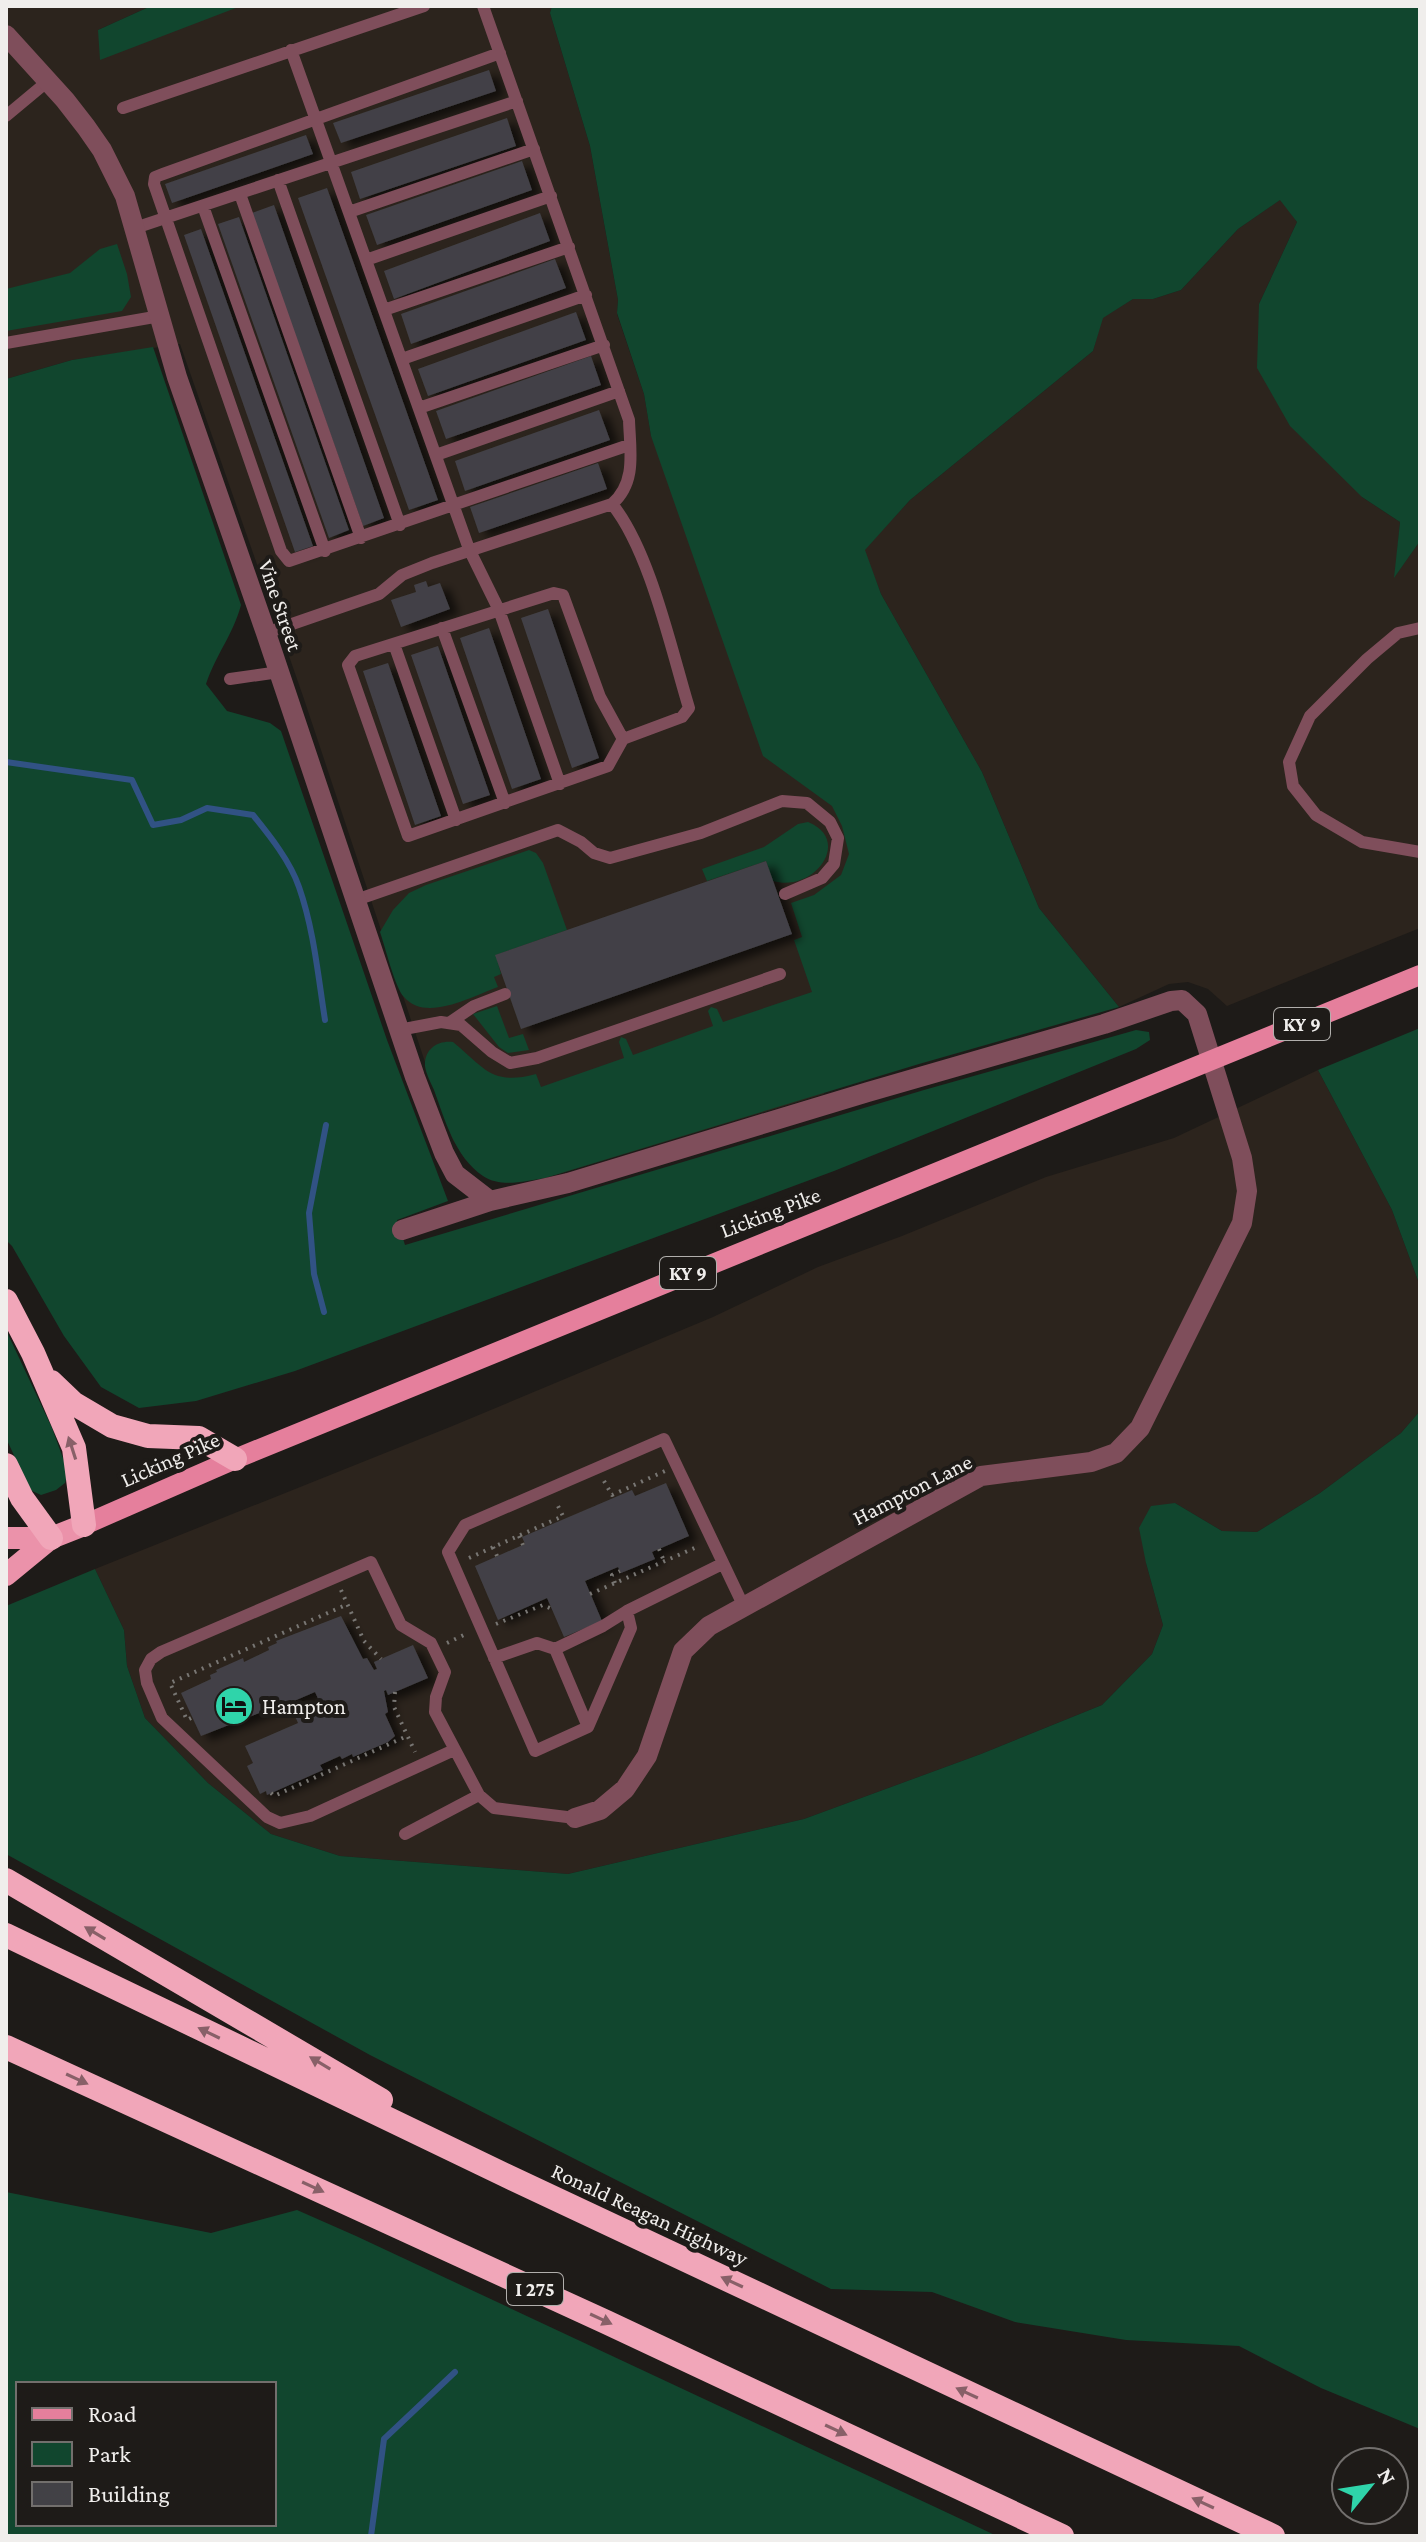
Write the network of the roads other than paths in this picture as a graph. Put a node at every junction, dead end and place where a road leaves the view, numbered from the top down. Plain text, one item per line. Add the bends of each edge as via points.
1 (424, 6) edge
2 (483, 6) edge
3 (6, 35) edge
4 (291, 50) junction
5 (500, 53) junction
6 (48, 81) junction
7 (517, 101) junction
8 (123, 108) dead end
9 (6, 116) edge
10 (315, 117) junction
11 (534, 149) junction
12 (331, 162) junction
13 (278, 180) junction
14 (240, 194) junction
15 (551, 196) junction
16 (203, 206) junction
17 (349, 212) junction
18 (166, 219) junction
19 (135, 228) junction
20 (569, 247) junction
21 (366, 260) junction
22 (586, 295) junction
23 (384, 310) junction
24 (160, 316) junction
25 (6, 343) edge
26 (604, 345) junction
27 (402, 359) junction
28 (619, 391) junction
29 (419, 408) junction
30 (629, 445) junction
31 (436, 455) junction
32 (612, 504) junction
33 (454, 506) junction
34 (400, 525) junction
35 (361, 538) junction
36 (469, 549) junction
37 (325, 551) junction
38 (499, 610) junction
39 (442, 628) junction
40 (1420, 628) edge
41 (266, 633) junction
42 (394, 644) junction
43 (279, 672) junction
44 (230, 679) dead end
45 (623, 739) junction
46 (560, 784) junction
47 (505, 803) junction
48 (456, 820) junction
49 (1420, 852) edge
50 (785, 894) dead end
51 (356, 900) junction
52 (780, 974) dead end
53 (1420, 975) edge
54 (505, 994) dead end
55 (449, 1023) junction
56 (399, 1030) junction
57 (1212, 1062) junction
58 (490, 1201) junction
59 (402, 1230) dead end
60 (6, 1301) edge
61 (38, 1365) junction
62 (235, 1459) junction
63 (6, 1465) edge
64 (84, 1525) junction
65 (6, 1538) edge
66 (51, 1538) junction
67 (722, 1564) junction
68 (6, 1575) edge
69 (744, 1607) junction
70 (627, 1611) junction
71 (555, 1649) junction
72 (494, 1658) junction
73 (588, 1727) junction
74 (454, 1750) junction
75 (479, 1795) junction
76 (575, 1818) joint
77 (405, 1834) dead end
78 (6, 1880) edge
79 (6, 1935) edge
80 (6, 2047) edge
81 (507, 2176) junction
82 (1062, 2536) edge
83 (1273, 2536) edge

1 - 4 lane
2 - 5 lane
3 - 6 street, Vine Street
4 - 8 lane
4 - 10 lane
5 - 7 lane
5 - 10 lane
6 - 9 lane
6 - 19 street, Vine Street via 102,150
7 - 11 lane
7 - 12 lane
10 - 12 lane
10 - 18 lane via 155,177
11 - 15 lane
11 - 17 lane
12 - 13 lane
12 - 17 lane
13 - 14 lane
13 - 34 lane
14 - 16 lane
14 - 35 lane
15 - 20 lane
15 - 21 lane
16 - 18 lane
16 - 37 lane
17 - 21 lane
18 - 19 lane
18 - 37 lane via 281,551 289,561
19 - 24 street, Vine Street
20 - 22 lane
20 - 23 lane
21 - 23 lane
22 - 26 lane
22 - 27 lane
23 - 27 lane
24 - 25 lane
24 - 41 street, Vine Street
26 - 28 lane
26 - 29 lane
27 - 29 lane
28 - 30 lane via 629,420
28 - 31 lane
29 - 31 lane
30 - 32 lane via 631,476
30 - 33 lane
31 - 33 lane
32 - 36 lane
32 - 45 lane via 626,521 656,596 689,708 682,717
33 - 34 lane
33 - 36 lane
34 - 35 lane
35 - 37 lane
36 - 38 lane
36 - 41 lane via 402,575 379,594
38 - 39 lane
38 - 45 lane via 554,593 563,595 600,697
38 - 46 lane
39 - 42 lane
39 - 47 lane
40 - 49 lane via 1398,633 1310,716 1289,762 1293,786 1316,815 1362,842
41 - 43 street, Vine Street
42 - 48 lane
42 - 48 lane via 355,656 348,665 408,836
43 - 44 lane
43 - 51 street, Vine Street
45 - 46 lane via 608,766
46 - 47 lane
47 - 48 lane
50 - 51 lane via 822,878 834,864 838,838 830,822 807,803 782,801 701,833 610,858 558,830
51 - 56 street, Vine Street
52 - 55 lane via 510,1063 461,1025
53 - 57 main road, Licking Pike / KY 9
54 - 55 lane
55 - 56 lane
56 - 58 street, Vine Street via 455,1174
57 - 58 street, Hampton Lane via 1192,1007 1171,1001 583,1179
57 - 62 main road, Licking Pike / KY 9
57 - 69 street, Hampton Lane via 1242,1158 1247,1191 1242,1223 1140,1428 1116,1453 1091,1462 981,1476
58 - 59 street
60 - 61 highway
61 - 62 highway via 73,1403 112,1426 148,1436 199,1438
64 -> 61 highway via 74,1448
62 - 64 main road, Licking Pike / KY 9
63 - 66 highway
64 - 66 highway, Licking Pike / KY 9
65 - 66 highway, Licking Pike / KY 9
66 - 68 highway, Licking Pike / KY 9
67 - 69 lane
67 - 70 lane
67 - 72 lane via 664,1439 465,1525 448,1552
69 - 76 street, Hampton Lane via 709,1626 683,1651 647,1756 625,1789 600,1810
70 - 71 lane
70 - 73 lane via 631,1628
71 - 72 lane via 537,1643
71 - 73 lane
72 - 73 lane via 535,1751
74 - 74 lane via 435,1712 445,1672 433,1648 401,1625 371,1562 161,1652 145,1670 162,1718 267,1817 280,1823 310,1816
74 - 75 lane
75 - 76 lane via 494,1808
75 - 77 lane
81 -> 78 highway
81 -> 79 highway, Ronald Reagan Highway
80 -> 82 highway, I 275
83 -> 81 highway, Ronald Reagan Highway

